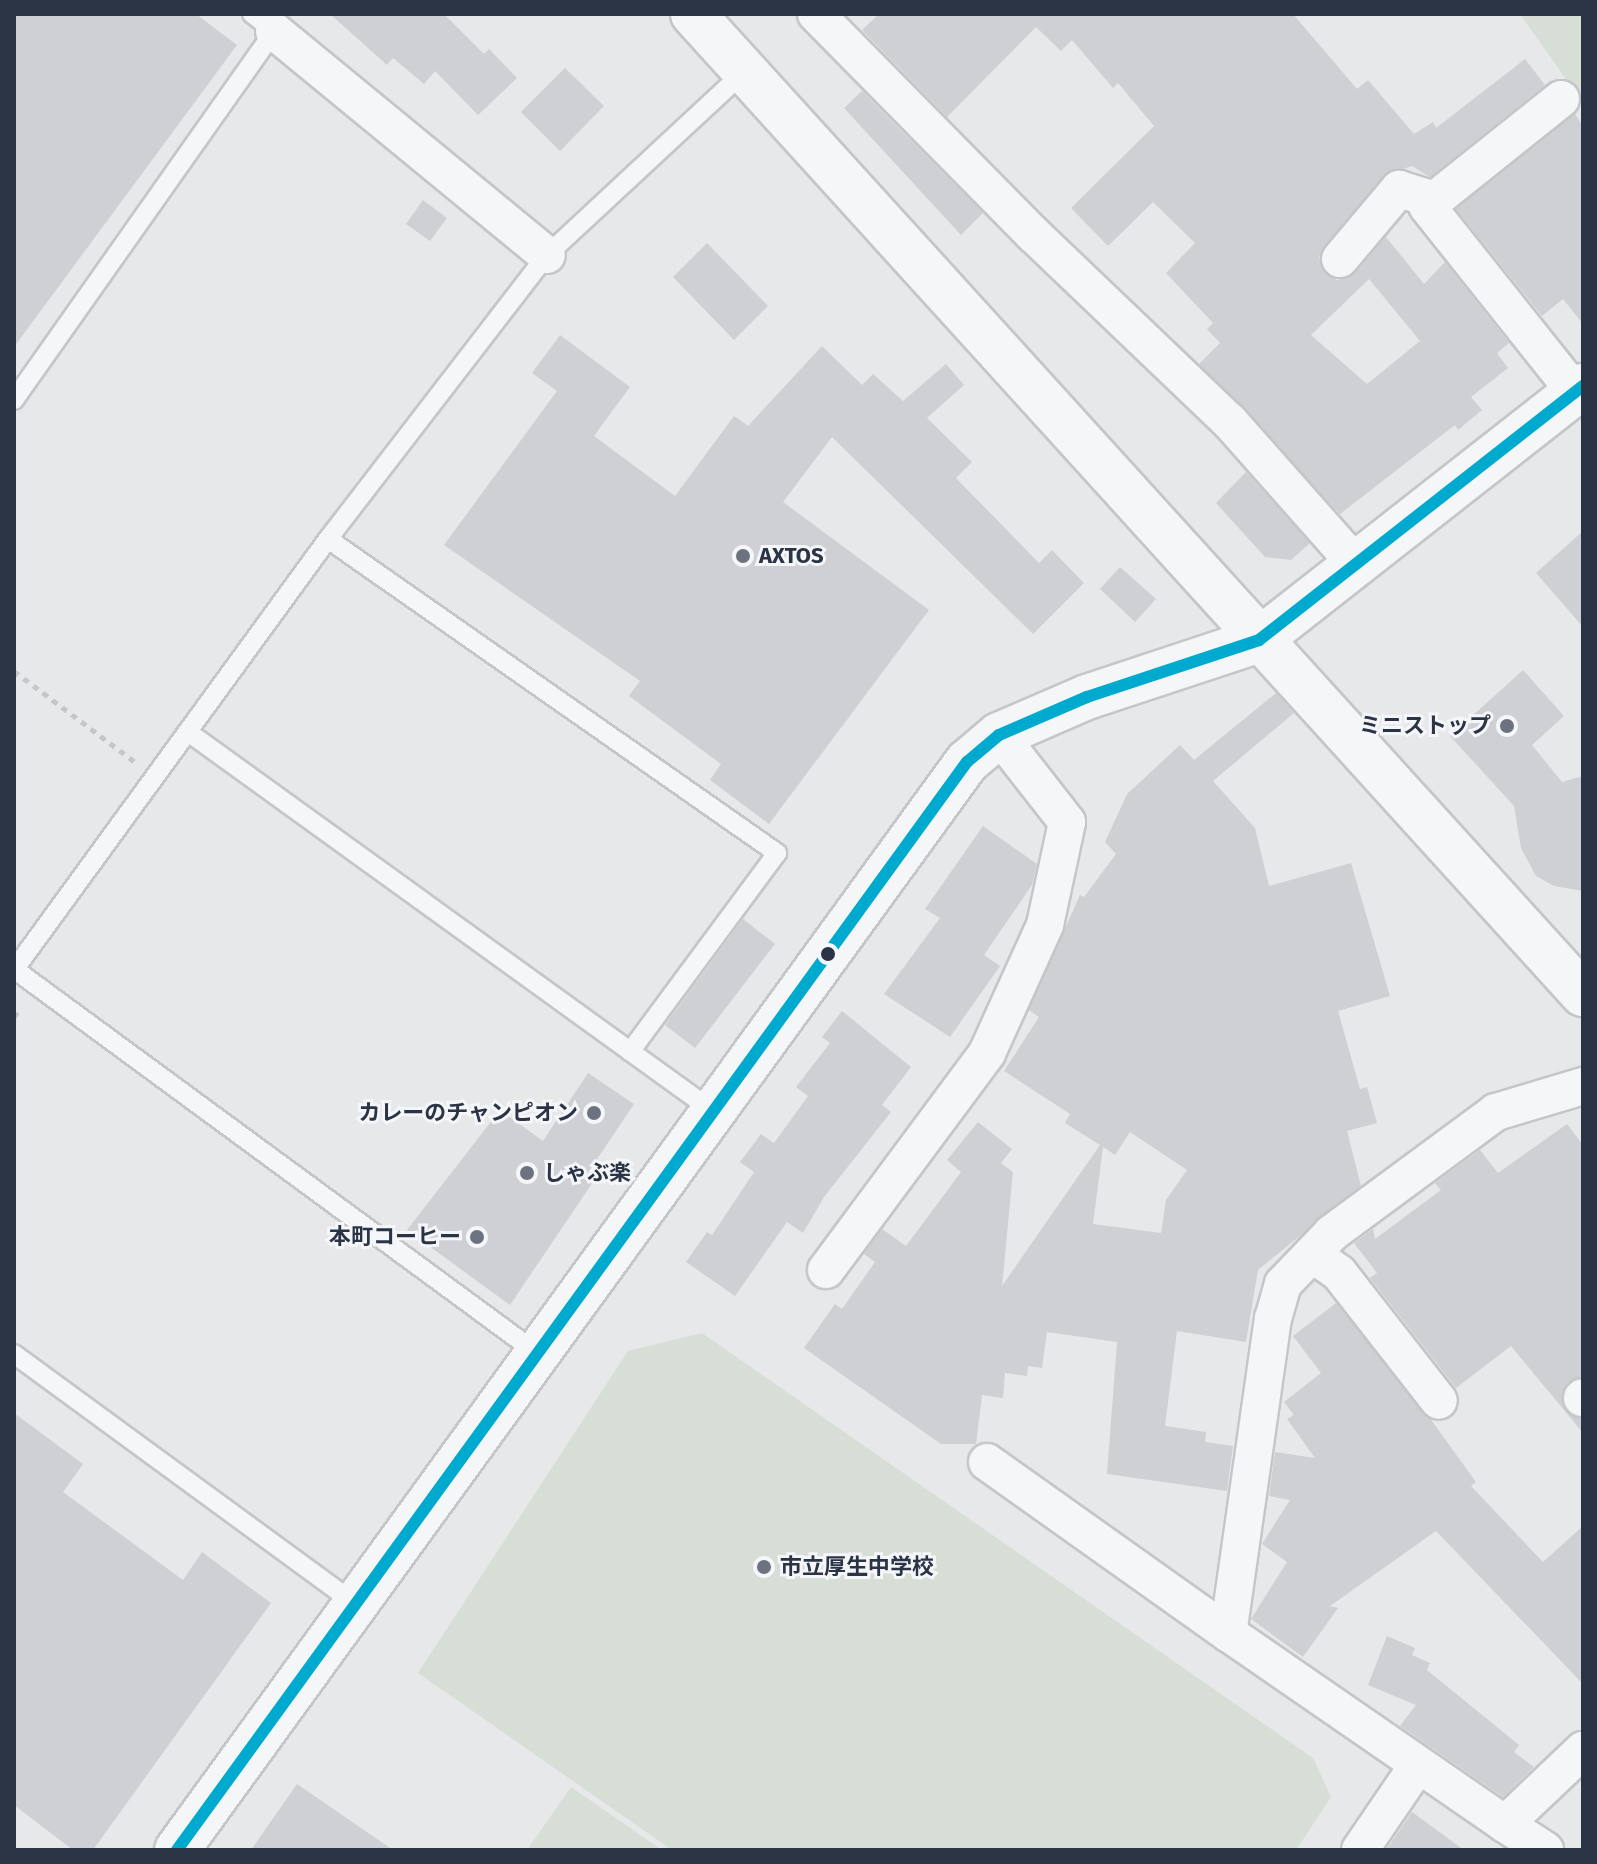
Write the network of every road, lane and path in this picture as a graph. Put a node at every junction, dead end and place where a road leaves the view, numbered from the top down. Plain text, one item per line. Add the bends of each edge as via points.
1 (693, 14) edge
2 (816, 14) edge
3 (263, 23) edge
4 (744, 72) junction
5 (1561, 99) dead end
6 (1435, 200) junction
7 (547, 255) junction
8 (1340, 259) dead end
9 (1579, 389) edge
10 (14, 400) edge
11 (328, 539) junction
12 (1354, 562) junction
13 (1259, 640) junction
14 (14, 671) edge
15 (188, 732) junction
16 (999, 735) junction
17 (140, 765) dead end
18 (14, 970) edge
19 (1583, 994) edge
20 (630, 1052) junction
21 (1583, 1086) edge
22 (713, 1111) junction
23 (1312, 1254) junction
24 (826, 1270) dead end
25 (14, 1354) edge
26 (538, 1354) junction
27 (1439, 1401) dead end
28 (987, 1462) dead end
29 (357, 1605) junction
30 (1228, 1633) junction
31 (1583, 1750) edge
32 (1418, 1765) junction
33 (1505, 1824) junction
34 (177, 1850) edge
35 (1360, 1850) edge
36 (1545, 1850) edge

1 - 4 street
2 - 12 street via 1033,234 1230,422
3 - 7 street
3 - 10 lane
4 - 7 lane
4 - 13 street
5 - 6 street
6 - 8 street via 1399,189
6 - 9 street via 1427,206
7 - 11 lane
9 - 12 street
11 - 15 lane
11 - 20 lane via 777,853
12 - 13 street
13 - 16 street via 1087,697
13 - 19 street
14 - 17 path
15 - 18 lane
15 - 20 lane
16 - 22 street via 945,791
16 - 24 street via 1067,822 1045,925 987,1053
18 - 26 lane
20 - 22 lane
21 - 23 street via 1496,1112
22 - 26 street
23 - 27 street via 1339,1273
23 - 30 street via 1283,1284 1273,1318
25 - 29 lane
26 - 29 street
28 - 30 street
29 - 34 street
30 - 32 street
31 - 33 street
32 - 33 street
32 - 35 street
33 - 36 street

